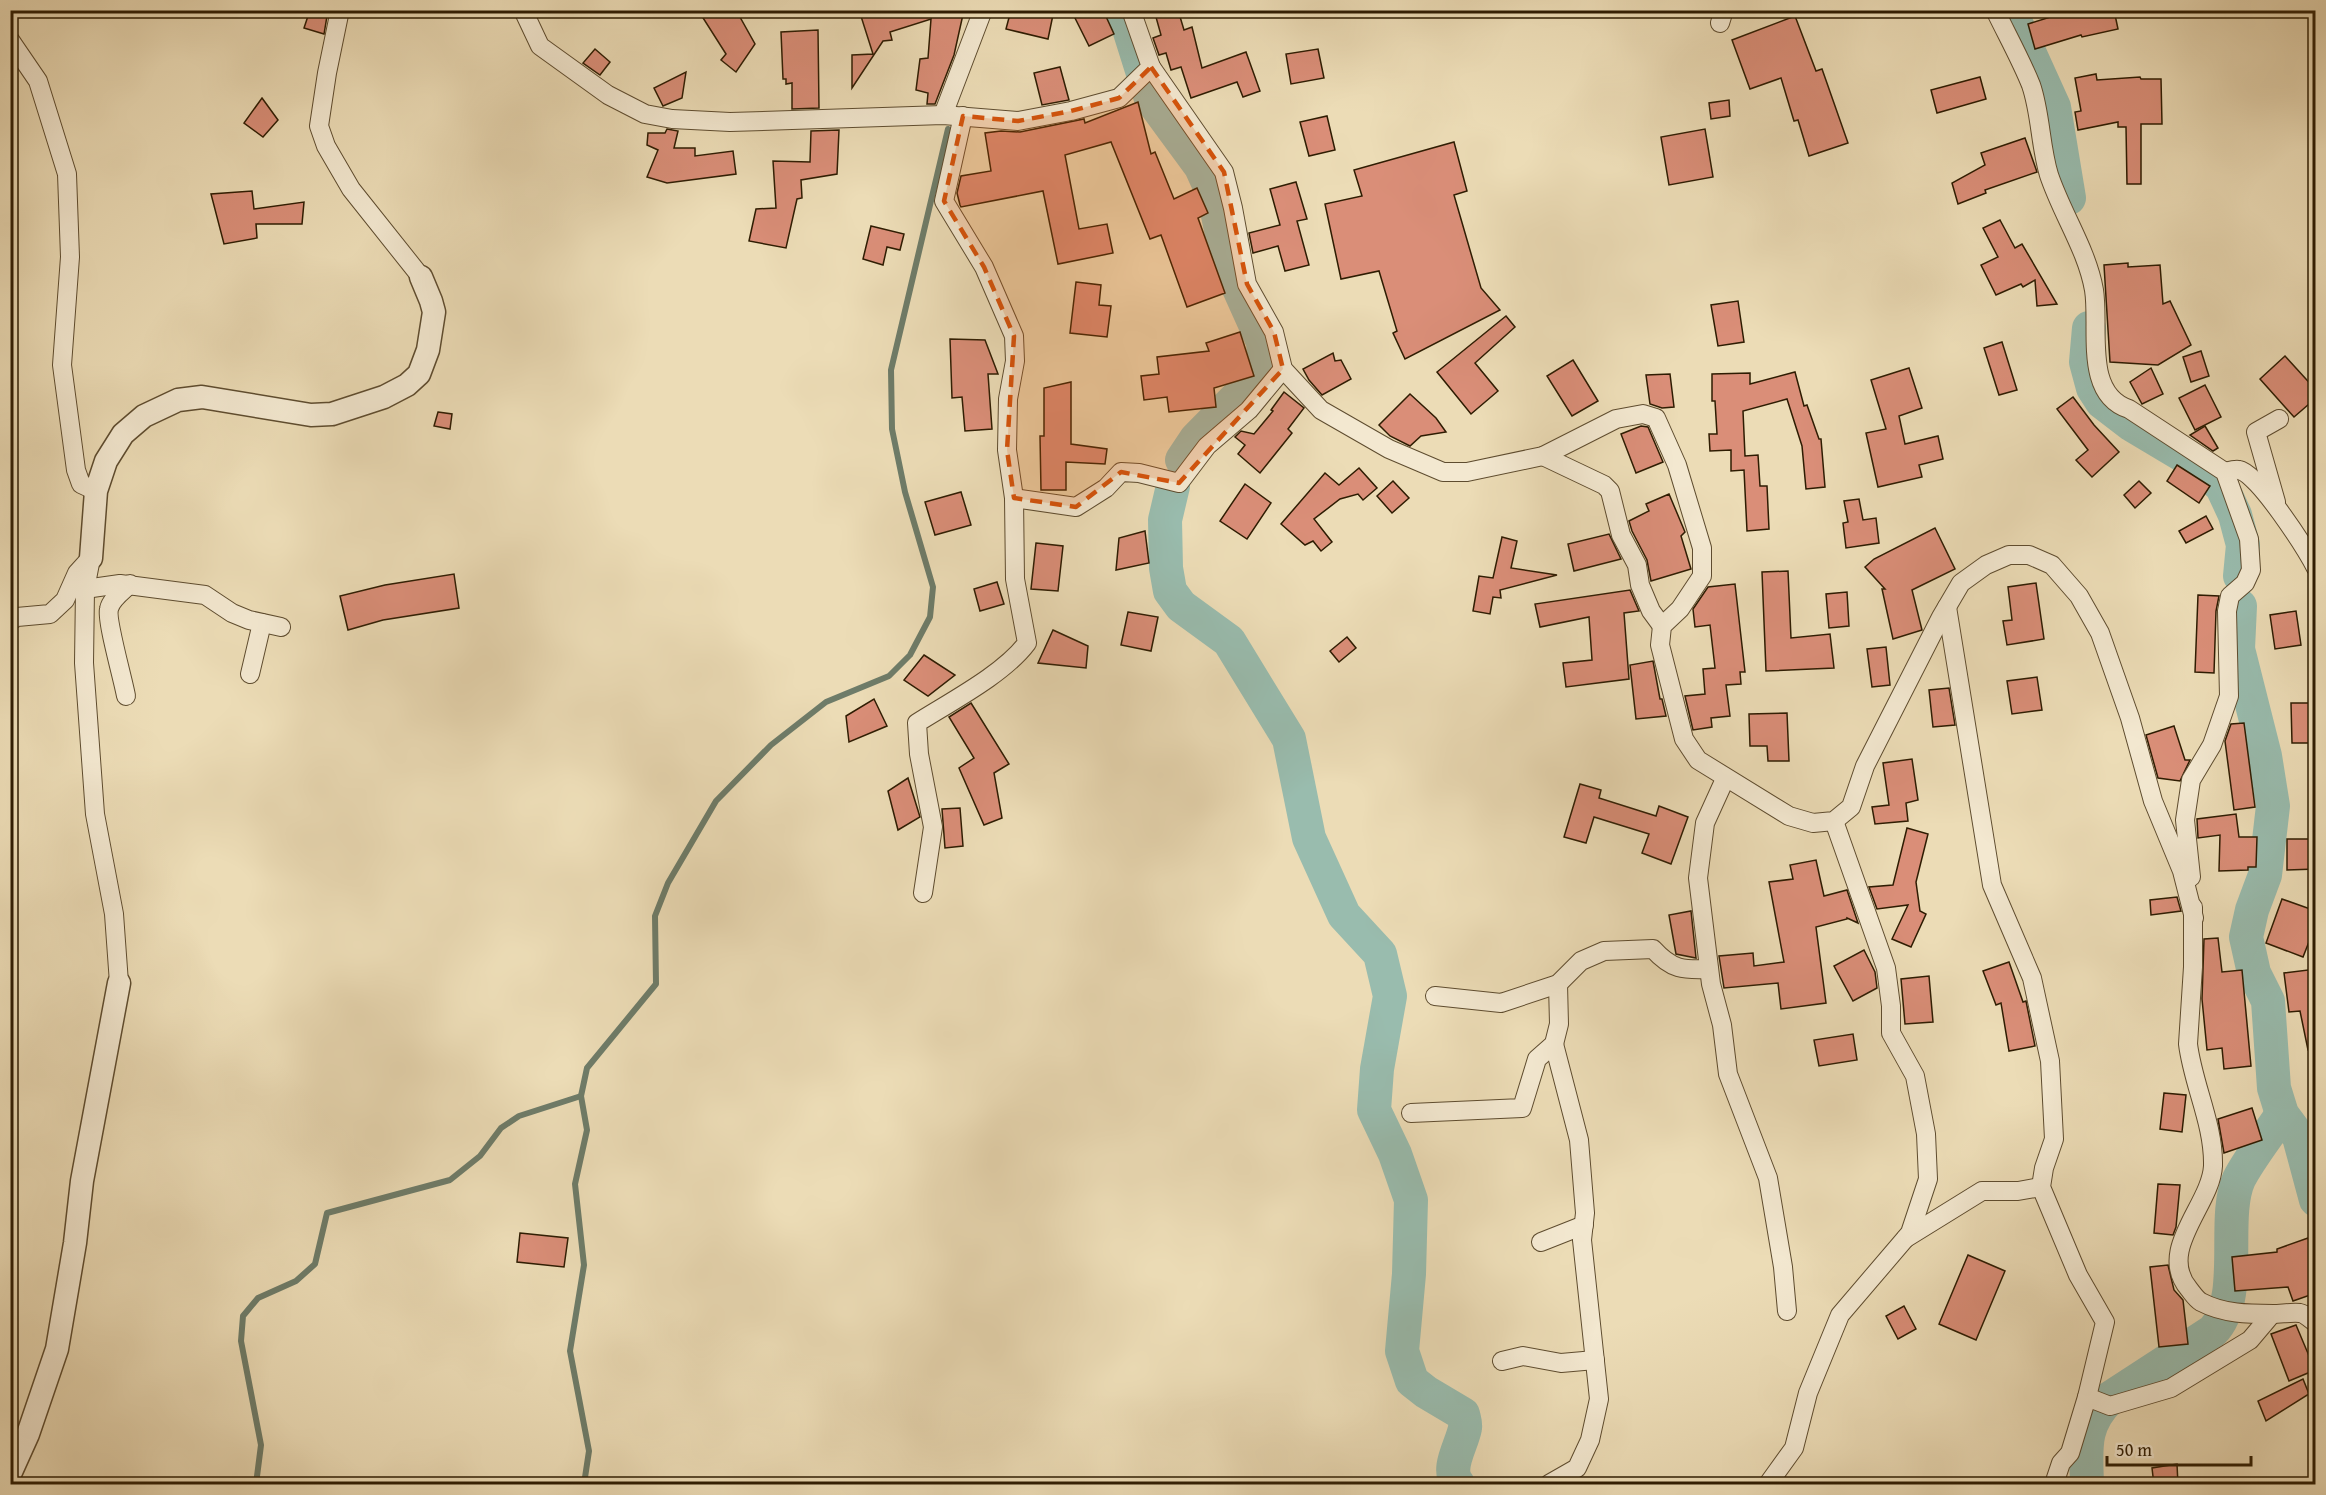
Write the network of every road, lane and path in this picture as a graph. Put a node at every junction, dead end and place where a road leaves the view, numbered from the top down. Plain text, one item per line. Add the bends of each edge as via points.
1 (340, 10) edge
2 (523, 10) edge
3 (983, 10) edge
4 (1131, 10) edge
5 (1995, 10) edge
6 (10, 40) edge
7 (1145, 75) junction
8 (943, 115) junction
9 (963, 116) junction
10 (421, 277) joint
11 (1283, 369) junction
12 (2279, 419) dead end
13 (1543, 456) junction
14 (2225, 472) junction
15 (96, 491) junction
16 (1014, 498) junction
17 (2278, 512) junction
18 (91, 558) junction
19 (2316, 568) edge
20 (130, 584) junction
21 (84, 589) junction
22 (1947, 607) junction
23 (10, 621) edge
24 (262, 623) junction
25 (1662, 626) junction
26 (281, 627) dead end
27 (250, 674) dead end
28 (126, 696) dead end
29 (1725, 779) junction
30 (1834, 821) junction
31 (923, 893) dead end
32 (2194, 918) junction
33 (1709, 969) junction
34 (119, 983) joint
35 (1558, 984) junction
36 (1435, 996) dead end
37 (1554, 1044) junction
38 (1411, 1113) dead end
39 (2041, 1187) junction
40 (1584, 1225) junction
41 (1906, 1239) junction
42 (1541, 1242) dead end
43 (1787, 1311) dead end
44 (2272, 1314) junction
45 (2311, 1315) edge
46 (1595, 1360) junction
47 (1502, 1361) dead end
48 (2097, 1401) junction
49 (10, 1474) edge
50 (1549, 1485) edge
51 (1768, 1485) edge
52 (2054, 1485) edge

1 - 10 street via 319,126 351,189
2 - 8 street via 540,46 608,95 645,114 730,122
3 - 8 street
4 - 7 street
5 - 14 street via 2031,86 2049,174 2091,278 2097,309 2095,355 2103,387 2119,406
6 - 15 street via 38,81 68,174 70,257 62,365 76,470 81,484
7 - 9 street via 1119,98 1071,111 1018,121
7 - 11 street via 1224,172 1247,284 1274,332
8 - 9 street
9 - 16 street via 944,201 984,267 1014,336 1007,450
10 - 15 street via 434,312 428,350 419,374 407,385 332,414 311,415 201,397 178,400 144,416 123,434 106,461
11 - 13 street via 1321,410 1389,449 1443,472 1467,472
11 - 16 street via 1249,410 1207,446 1179,483 1121,472 1106,488 1076,507
12 - 17 street via 2256,432
13 - 25 street via 1610,491 1621,535 1637,565 1640,585
13 - 25 street via 1616,419 1643,414 1656,418 1677,465 1702,548 1702,576 1680,609
14 - 17 street via 2239,470 2253,478
14 - 32 street via 2249,539 2251,570 2245,583 2230,596 2227,611 2229,696 2212,745 2191,780 2185,820
15 - 18 street
16 - 31 street via 1015,579 1027,643 992,675 917,723 933,828
17 - 19 street
18 - 21 street
18 - 23 street via 77,573 65,600 50,614
20 - 21 street
20 - 24 street via 205,595 232,613
20 - 28 street via 109,609
21 - 34 street via 84,663 95,814 114,914
22 - 30 street via 1865,766 1851,807
22 - 32 street via 1961,583 2009,555 2029,555 2052,565 2079,596 2100,633 2130,718 2153,801 2182,871
22 - 39 street via 1992,885 2032,978 2050,1061 2054,1139
24 - 26 street
24 - 27 street
25 - 29 street via 1660,645 1684,739 1698,760
29 - 30 street via 1789,816 1814,824
29 - 33 street via 1705,823 1698,878
30 - 41 street via 1886,968 1892,1033 1915,1076 1926,1134 1928,1179
32 - 44 street via 2188,1044 2209,1127 2213,1166 2208,1186 2183,1235 2178,1267 2183,1282 2198,1300 2222,1311
33 - 35 street via 1684,970 1665,962 1653,949 1604,951 1581,961
33 - 43 street via 1728,1074 1768,1178
34 - 49 street via 82,1181 57,1349
35 - 36 street via 1502,1003
35 - 37 street via 1559,1024
37 - 38 street via 1537,1059 1522,1108
37 - 40 street via 1579,1140
39 - 41 street via 1982,1191
39 - 48 street via 2078,1275 2105,1322
40 - 42 street
40 - 46 street via 1582,1240
41 - 51 street via 1840,1315 1808,1393 1794,1448
44 - 45 street
44 - 48 street via 2250,1340 2171,1388
46 - 47 street via 1561,1363 1523,1356
46 - 50 street via 1599,1399 1590,1440 1576,1468
48 - 52 street via 2070,1454 2061,1463

